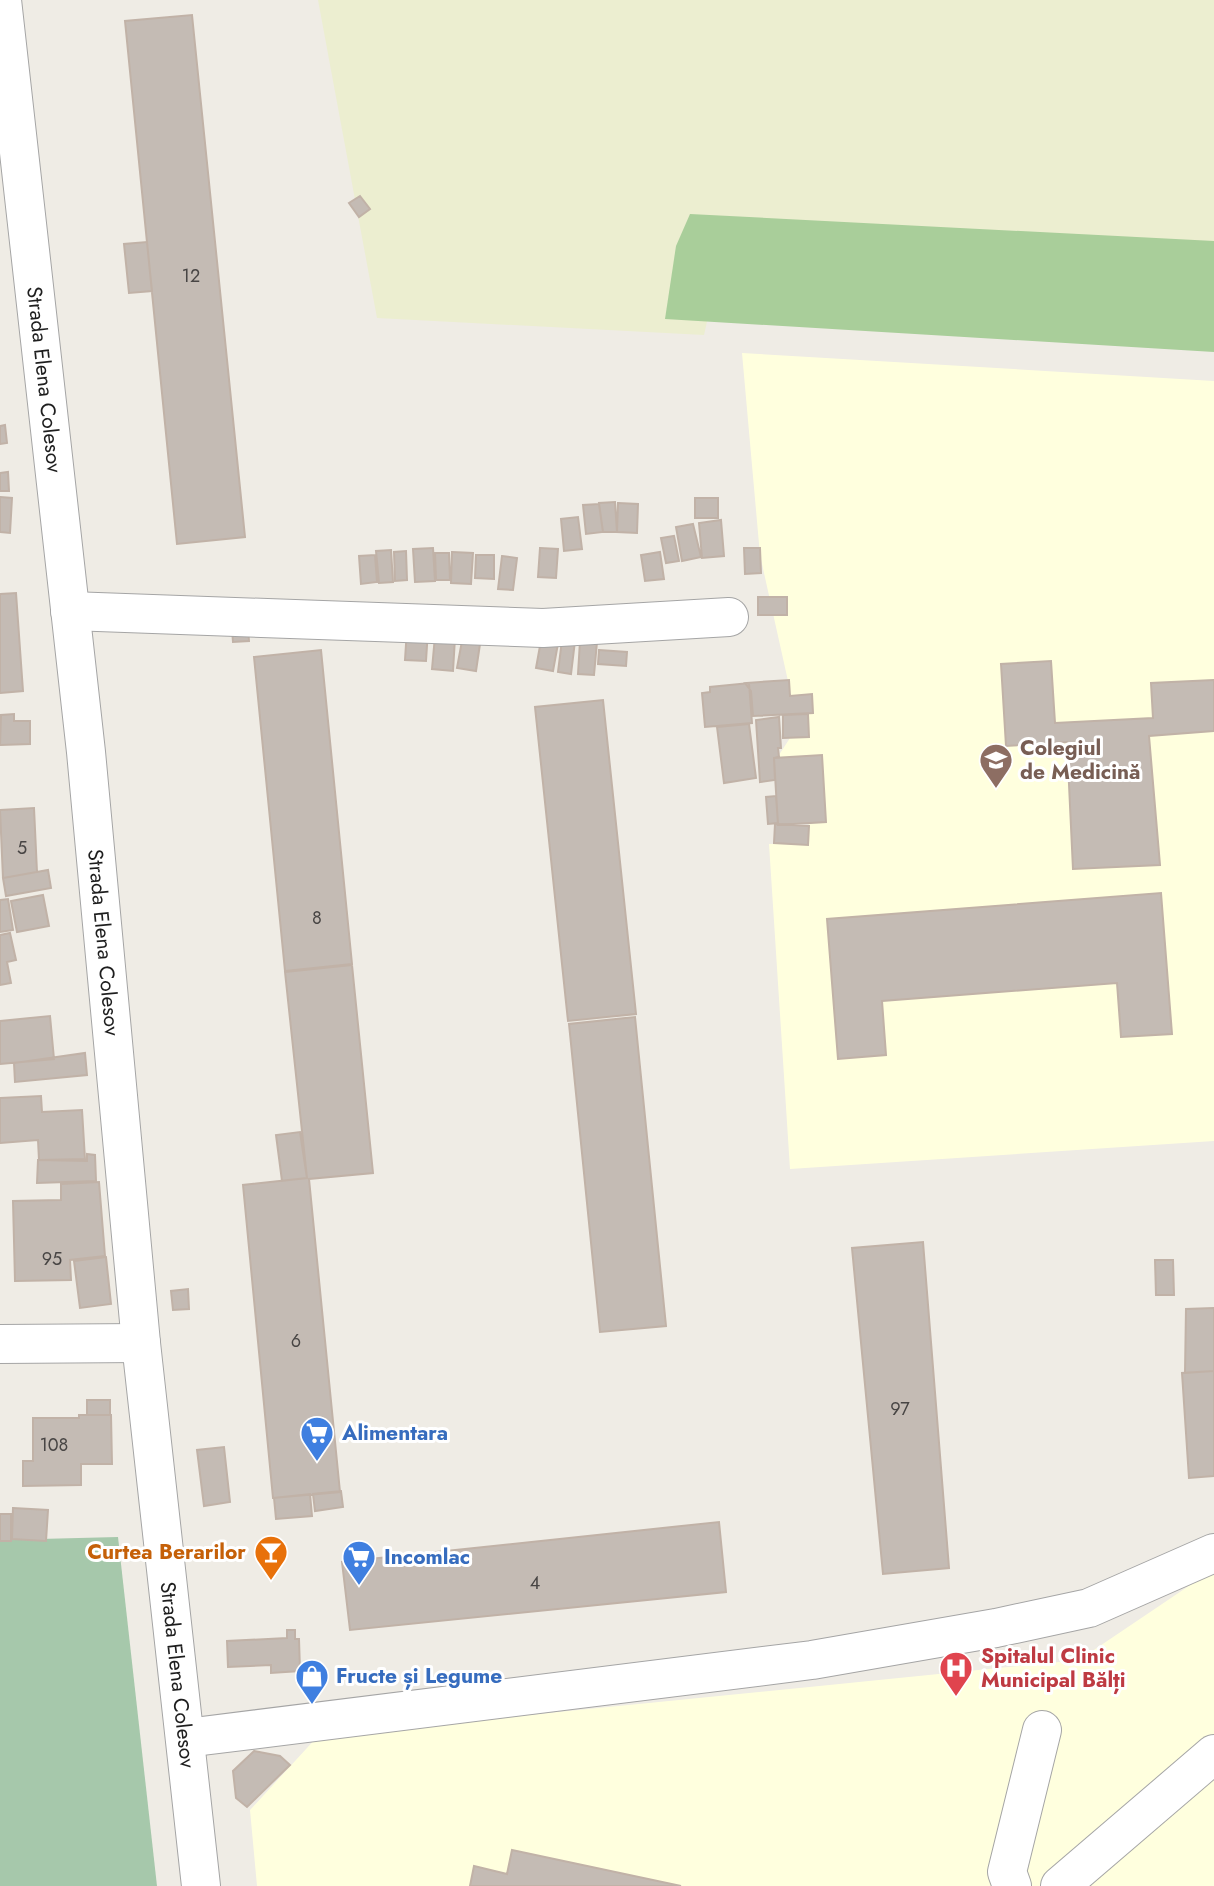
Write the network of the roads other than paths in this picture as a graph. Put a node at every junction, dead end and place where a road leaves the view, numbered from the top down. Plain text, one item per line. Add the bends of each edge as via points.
1 (2, 0) edge
2 (4, 46) edge
3 (70, 611) junction
4 (729, 617) dead end
5 (141, 1343) junction
6 (0, 1345) edge
7 (1214, 1553) edge
8 (1042, 1730) dead end
9 (186, 1738) junction
10 (1214, 1754) edge
11 (201, 1886) edge
12 (1012, 1886) edge
13 (1060, 1886) edge

1 - 2 street, Strada Elena Colesov
2 - 3 street, Strada Elena Colesov
3 - 4 street via 543,628
3 - 5 street, Strada Elena Colesov
5 - 6 street
5 - 9 street, Strada Elena Colesov
7 - 9 street via 1089,1608 983,1630 812,1660
8 - 12 street via 1007,1872
9 - 11 street, Strada Elena Colesov
10 - 13 street

